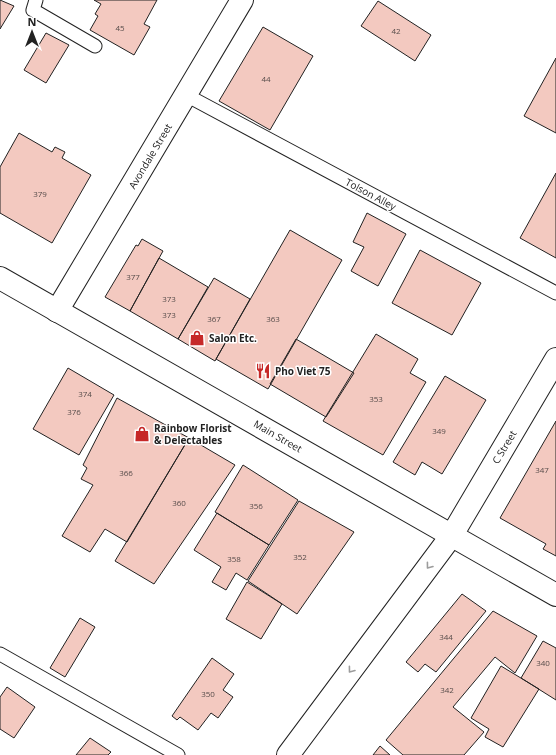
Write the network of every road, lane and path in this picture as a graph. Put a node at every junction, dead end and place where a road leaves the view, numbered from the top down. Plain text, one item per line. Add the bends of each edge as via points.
1 (36, 0) edge
2 (242, 0) edge
3 (95, 46) dead end
4 (186, 95) junction
5 (1, 281) edge
6 (556, 293) edge
7 (57, 310) junction
8 (556, 359) edge
9 (452, 535) junction
10 (556, 595) edge
11 (0, 654) edge
12 (178, 755) edge
13 (288, 755) edge

1 - 3 lane via 33,10
2 - 4 street, Avondale Street
4 - 6 lane, Tolson Alley
4 - 7 street, Avondale Street
5 - 7 street, Main Street
7 - 9 street, Main Street
8 - 9 street, C Street
9 - 10 street, Main Street
9 -> 13 street, C Street
11 - 12 lane

